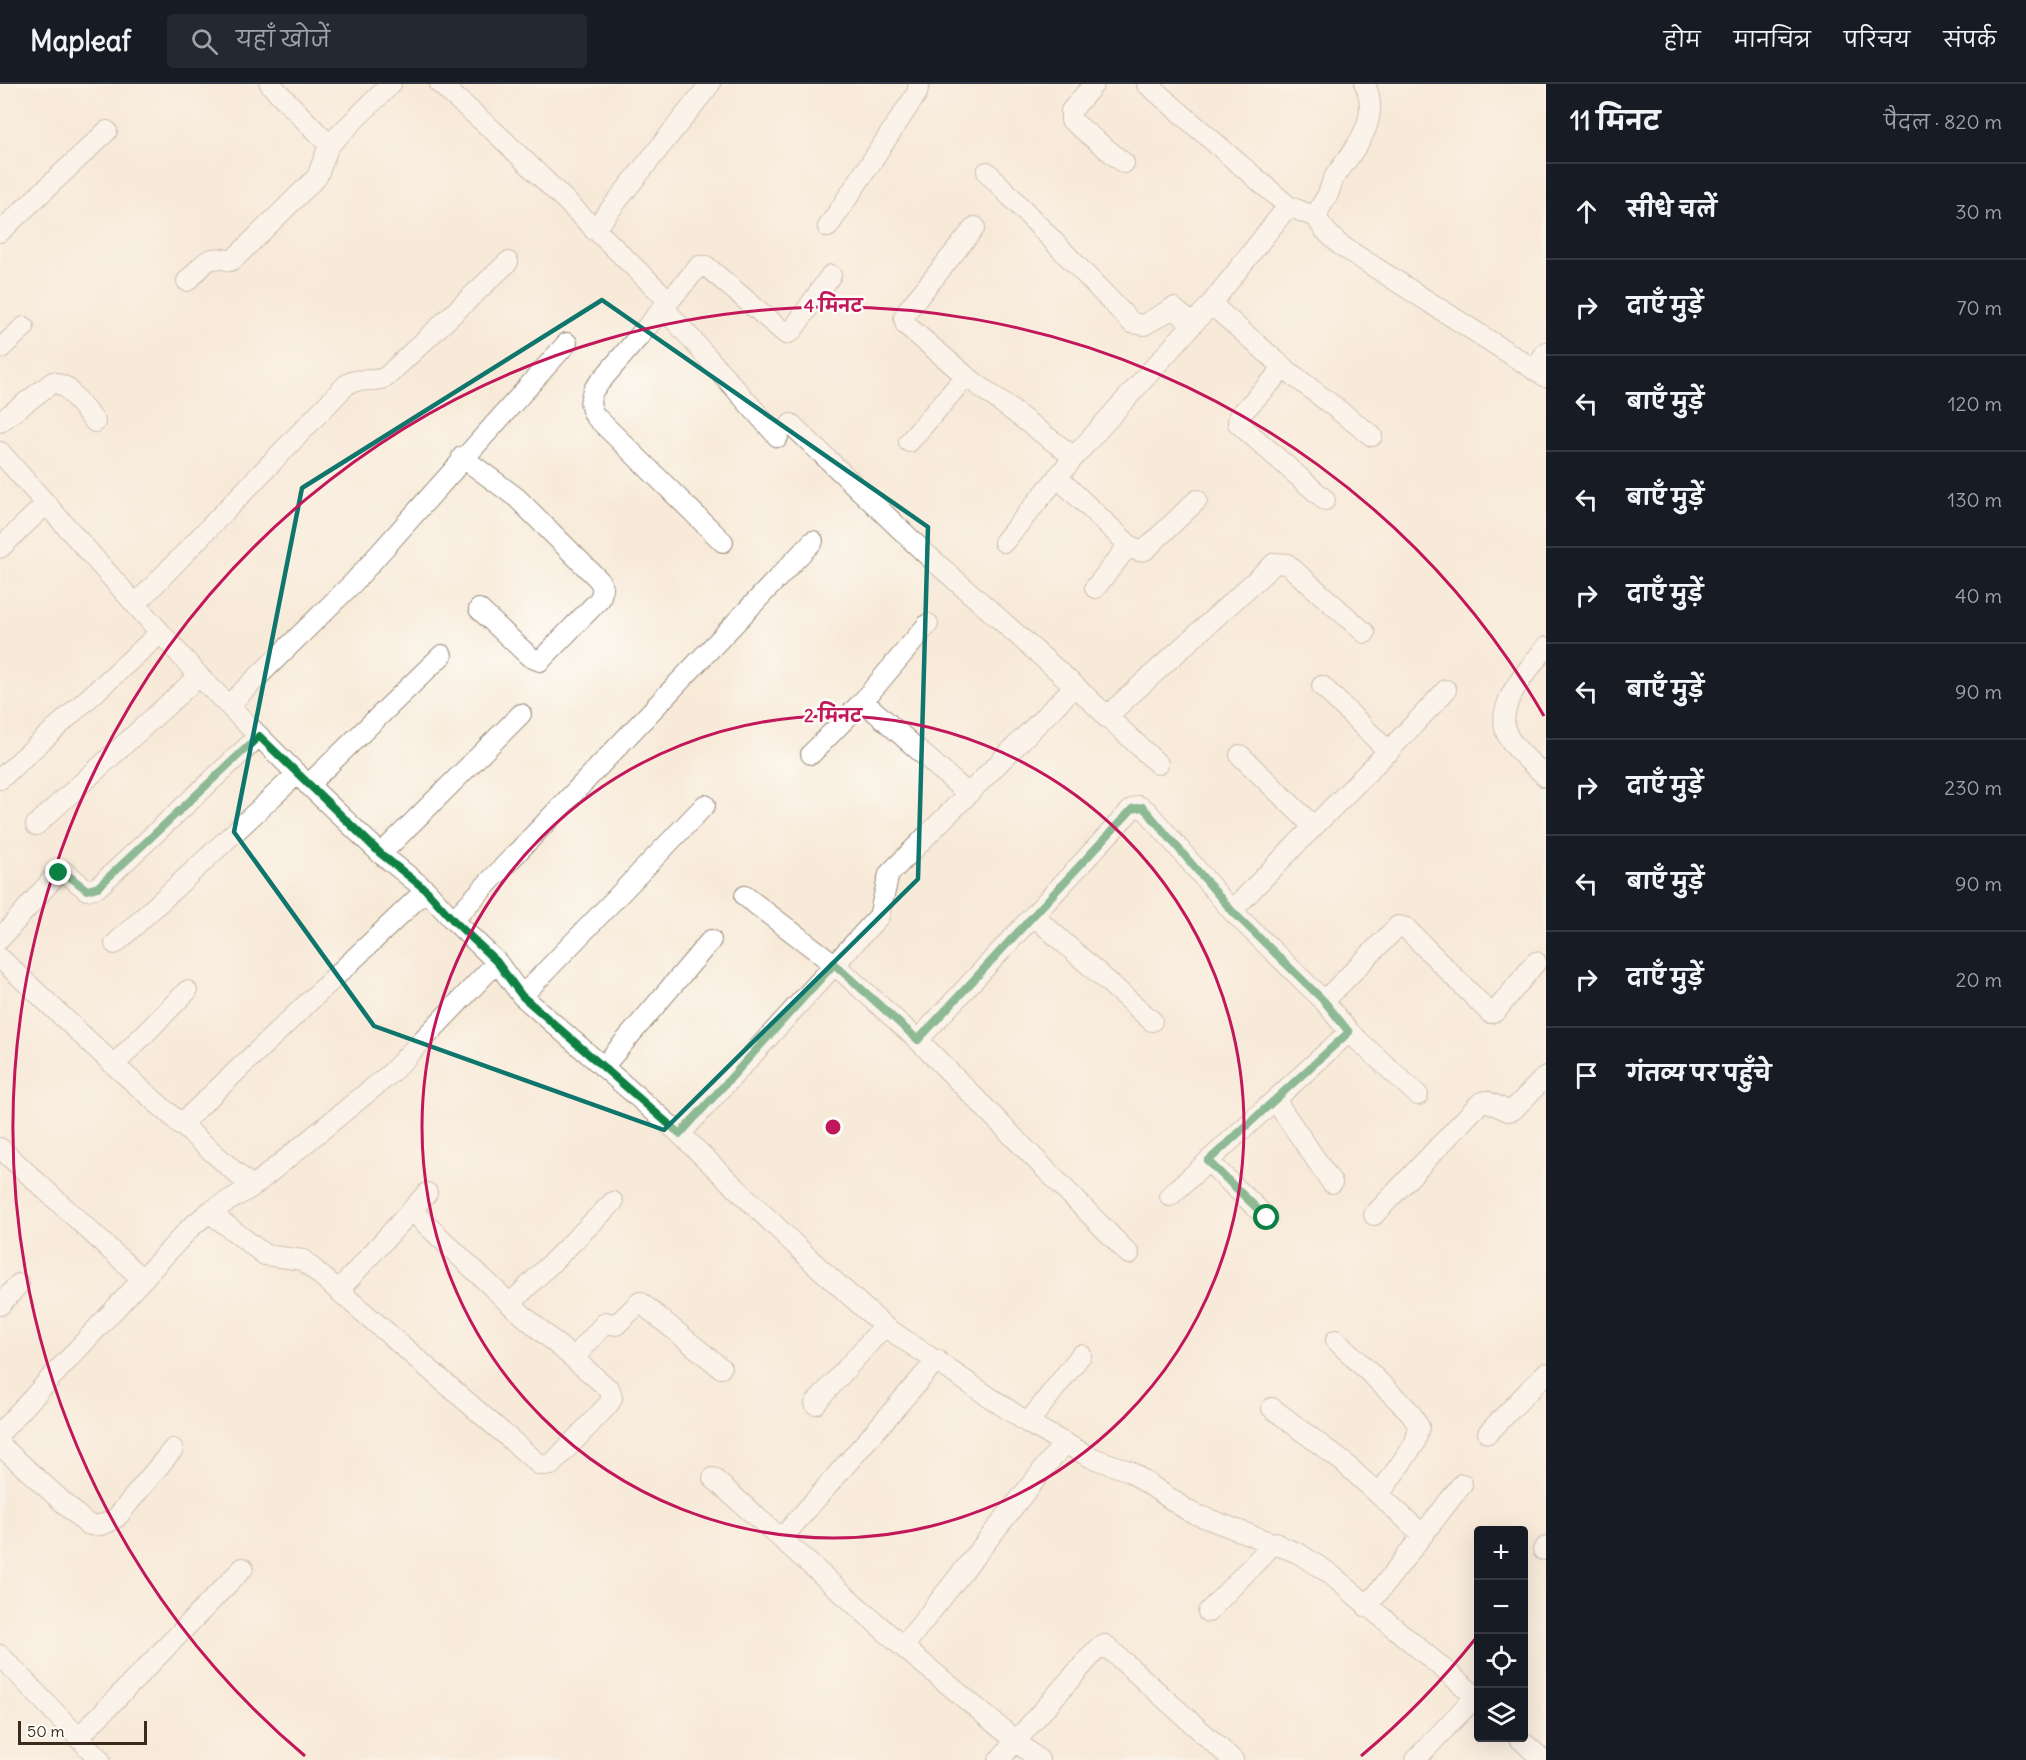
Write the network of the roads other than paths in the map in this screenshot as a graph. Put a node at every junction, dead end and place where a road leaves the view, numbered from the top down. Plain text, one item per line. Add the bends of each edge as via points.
1 (391, 84) edge
2 (440, 84) edge
3 (710, 84) edge
4 (918, 84) edge
5 (1094, 84) edge
6 (1147, 84) edge
7 (1365, 84) edge
8 (278, 87) edge
9 (107, 131) dead end
10 (329, 145) junction
11 (1124, 163) dead end
12 (987, 172) dead end
13 (1288, 206) junction
14 (1318, 218) junction
15 (828, 227) dead end
16 (975, 227) dead end
17 (594, 230) junction
18 (0, 232) edge
19 (508, 262) dead end
20 (831, 274) dead end
21 (187, 281) dead end
22 (666, 304) junction
23 (1211, 304) junction
24 (1193, 324) junction
25 (24, 327) dead end
26 (567, 343) dead end
27 (0, 349) edge
28 (1546, 352) edge
29 (1284, 368) junction
30 (1540, 374) edge
31 (966, 376) junction
32 (0, 422) edge
33 (95, 422) dead end
34 (1372, 436) dead end
35 (909, 442) dead end
36 (0, 452) edge
37 (1074, 457) junction
38 (462, 458) junction
39 (1057, 477) junction
40 (1197, 500) dead end
41 (1325, 500) dead end
42 (46, 504) junction
43 (813, 541) dead end
44 (723, 542) dead end
45 (1004, 542) dead end
46 (1129, 545) junction
47 (0, 548) edge
48 (1095, 588) dead end
49 (135, 604) junction
50 (479, 609) dead end
51 (928, 624) dead end
52 (160, 633) junction
53 (1365, 633) dead end
54 (1546, 647) edge
55 (442, 655) dead end
56 (199, 676) junction
57 (1075, 686) junction
58 (1322, 686) dead end
59 (1446, 690) dead end
60 (863, 701) junction
61 (230, 704) junction
62 (521, 714) dead end
63 (1106, 717) junction
64 (259, 736) junction
65 (1389, 752) junction
66 (812, 754) dead end
67 (1240, 755) dead end
68 (1158, 764) dead end
69 (1546, 777) edge
70 (0, 779) edge
71 (303, 780) junction
72 (968, 794) junction
73 (705, 805) dead end
74 (36, 825) dead end
75 (1312, 825) junction
76 (381, 854) junction
77 (426, 890) junction
78 (745, 896) dead end
79 (1232, 911) junction
80 (1034, 916) junction
81 (453, 920) junction
82 (0, 939) edge
83 (711, 940) dead end
84 (115, 944) dead end
85 (0, 958) edge
86 (497, 962) junction
87 (1536, 962) dead end
88 (834, 964) junction
89 (187, 991) dead end
90 (522, 996) junction
91 (1324, 1001) junction
92 (1152, 1021) dead end
93 (1349, 1032) junction
94 (918, 1040) junction
95 (114, 1065) junction
96 (603, 1066) junction
97 (1546, 1076) edge
98 (1418, 1095) dead end
99 (1275, 1100) junction
100 (180, 1125) junction
101 (680, 1134) junction
102 (0, 1148) edge
103 (1208, 1161) junction
104 (1332, 1183) dead end
105 (252, 1187) junction
106 (427, 1192) dead end
107 (1170, 1196) dead end
108 (614, 1202) dead end
109 (411, 1210) junction
110 (209, 1212) junction
111 (1374, 1215) dead end
112 (1267, 1218) dead end
113 (1129, 1254) dead end
114 (141, 1278) junction
115 (20, 1284) dead end
116 (339, 1290) junction
117 (510, 1304) junction
118 (0, 1305) edge
119 (884, 1326) junction
120 (1336, 1340) dead end
121 (1081, 1355) dead end
122 (574, 1358) junction
123 (937, 1359) junction
124 (721, 1368) dead end
125 (1546, 1373) edge
126 (815, 1404) dead end
127 (1272, 1408) dead end
128 (1028, 1423) junction
129 (0, 1433) edge
130 (1488, 1433) dead end
131 (1065, 1443) junction
132 (0, 1445) edge
133 (173, 1449) dead end
134 (713, 1478) dead end
135 (1462, 1484) dead end
136 (1378, 1495) junction
137 (1423, 1535) junction
138 (782, 1538) junction
139 (1275, 1542) junction
140 (243, 1568) dead end
141 (1367, 1607) junction
142 (1208, 1612) dead end
143 (903, 1647) junction
144 (0, 1655) edge
145 (1474, 1695) edge
146 (1474, 1700) edge
147 (78, 1738) junction
148 (1015, 1742) junction
149 (1524, 1742) edge
150 (100, 1760) edge
151 (999, 1760) edge
152 (1039, 1760) edge
153 (1232, 1760) edge
154 (1415, 1760) edge
155 (1543, 1760) edge

1 - 10 street
2 - 17 street
3 - 17 street
4 - 15 street via 917,93
5 - 11 street via 1071,111 1071,120
6 - 13 street
7 - 14 street via 1371,111 1367,127 1357,148 1334,177
8 - 10 street
9 - 18 street
10 - 21 street via 317,177 235,258 230,261 212,257
12 - 24 street via 1132,323 1144,325 1173,308
13 - 14 street
13 - 23 street
14 - 30 street via 1340,245
16 - 31 street via 904,318 909,328
17 - 22 street
19 - 49 street via 386,377 346,385
20 - 22 street via 792,332 786,334 703,265 696,268
22 - 44 street via 594,389 589,403 595,417
22 - 57 street via 784,430
23 - 24 street
23 - 29 street
24 - 37 street
25 - 27 street
26 - 38 street
28 - 30 street
29 - 34 street
29 - 41 street via 1239,416 1238,423
31 - 35 street
31 - 37 street
32 - 33 street via 53,381 66,387
36 - 42 street
37 - 39 street
38 - 50 street via 517,498 603,588 600,598 540,661 530,657
38 - 61 street via 352,583
39 - 45 street
39 - 46 street
40 - 46 street via 1145,550 1138,551
42 - 47 street
42 - 49 street
43 - 81 street
46 - 48 street
49 - 52 street
51 - 60 street
52 - 56 street
52 - 70 street
53 - 63 street via 1287,564 1275,563
54 - 69 street via 1512,693 1506,709 1506,732
55 - 71 street
56 - 61 street
56 - 74 street
57 - 63 street
57 - 72 street
58 - 65 street
59 - 65 street
60 - 66 street
60 - 72 street
61 - 64 street
62 - 76 street
63 - 68 street
64 - 71 street
64 - 82 street via 98,887 87,890 65,873 59,873
65 - 75 street
67 - 75 street
71 - 76 street
71 - 84 street
72 - 88 street via 889,874 879,916
73 - 90 street
75 - 79 street
76 - 77 street
77 - 81 street
77 - 100 street
78 - 88 street
79 - 80 street via 1147,811 1139,807 1132,809
79 - 91 street
80 - 92 street
80 - 94 street
81 - 86 street
83 - 96 street
85 - 95 street
86 - 90 street
86 - 105 street via 391,1073
87 - 91 street via 1496,1011 1490,1013 1406,928 1398,926
88 - 94 street
88 - 101 street
89 - 95 street
90 - 96 street
91 - 93 street
93 - 98 street
93 - 99 street
94 - 113 street
95 - 100 street
96 - 101 street
97 - 111 street via 1513,1110 1486,1101 1480,1103
99 - 103 street
99 - 104 street
100 - 105 street
101 - 119 street
102 - 114 street
103 - 107 street
103 - 112 street
105 - 110 street
106 - 109 street
108 - 117 street
109 - 116 street
109 - 117 street
110 - 114 street
110 - 116 street via 265,1255 303,1260
114 - 129 street
115 - 118 street
116 - 122 street via 544,1466 554,1463 612,1398 608,1386
117 - 122 street
119 - 123 street
119 - 126 street
120 - 136 street via 1410,1412 1419,1427 1415,1443
121 - 128 street
122 - 124 street via 606,1322 616,1325 640,1302
123 - 128 street
123 - 138 street
125 - 130 street
127 - 136 street via 1343,1462
128 - 131 street
131 - 139 street via 1129,1471 1190,1512
131 - 143 street
132 - 133 street via 93,1526 117,1516
134 - 138 street
135 - 137 street
136 - 137 street
137 - 141 street
138 - 143 street
139 - 141 street via 1329,1573
139 - 142 street
140 - 147 street
141 - 145 street
143 - 148 street
144 - 147 street
146 - 154 street
147 - 150 street
148 - 151 street
148 - 152 street
148 - 153 street via 1097,1649 1105,1645
149 - 155 street

